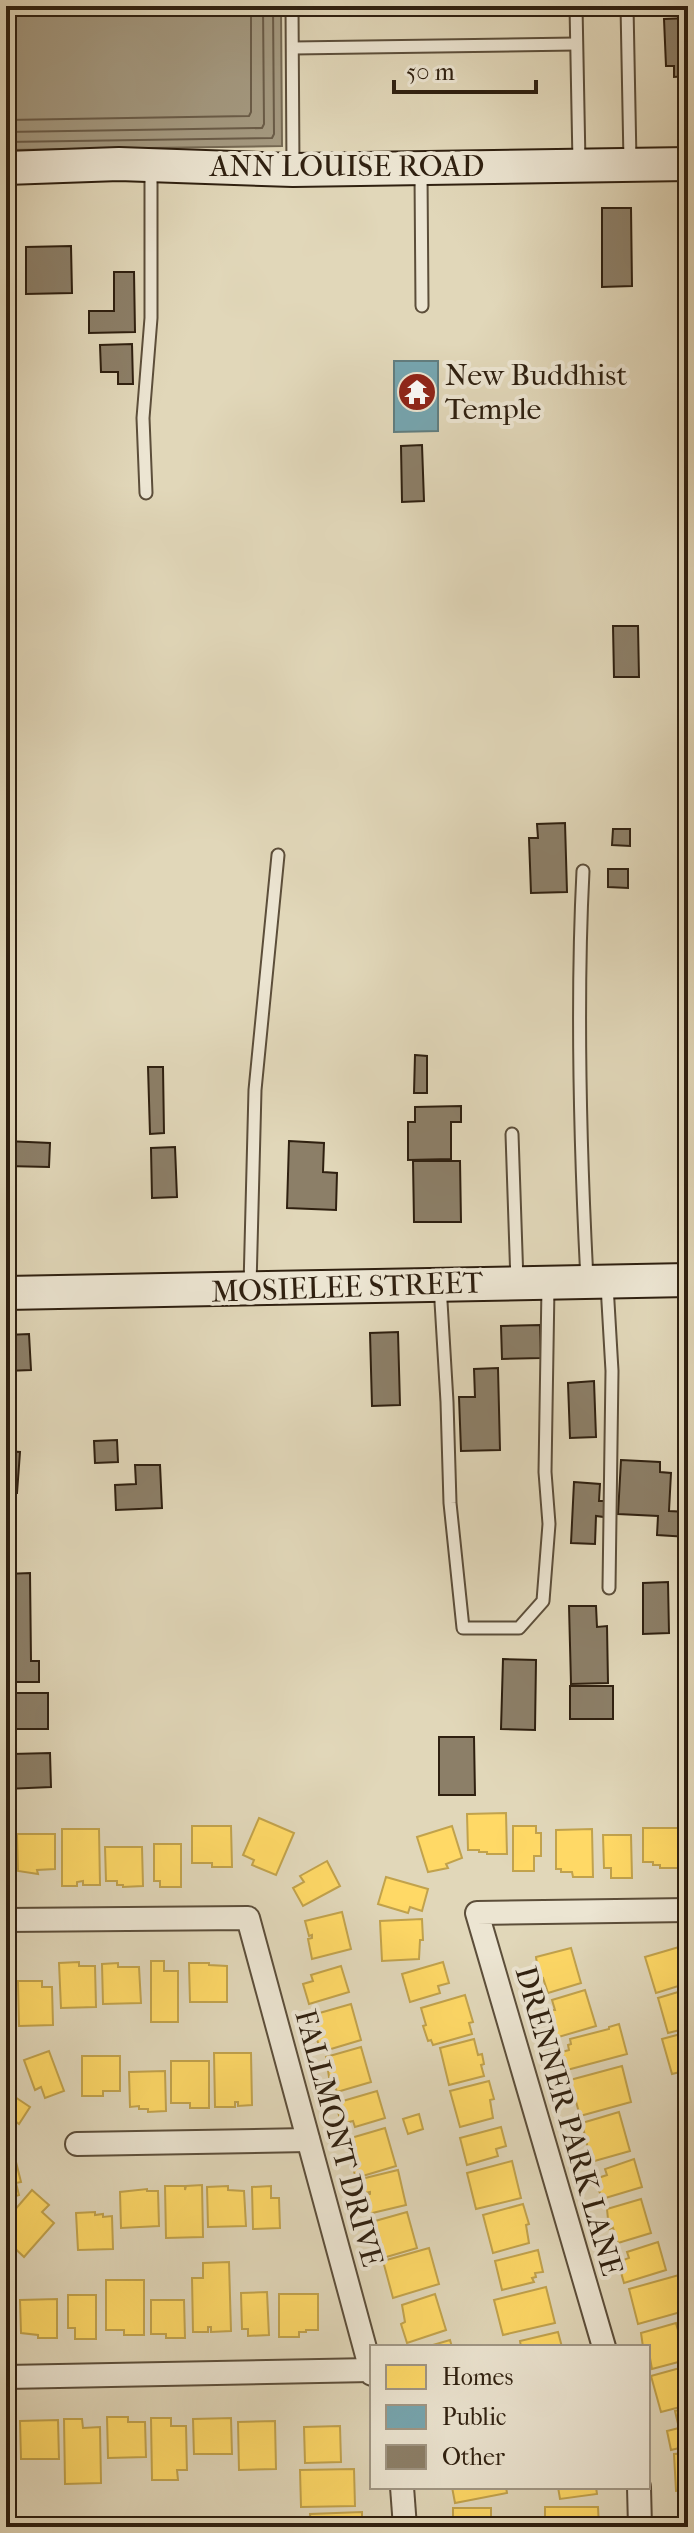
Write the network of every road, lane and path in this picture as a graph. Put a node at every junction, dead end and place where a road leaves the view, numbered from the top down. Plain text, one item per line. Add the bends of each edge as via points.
1 (292, 6) edge
2 (576, 6) edge
3 (627, 6) edge
4 (576, 44) junction
5 (293, 48) junction
6 (579, 164) junction
7 (688, 164) edge
8 (151, 165) junction
9 (630, 165) junction
10 (6, 168) edge
11 (421, 168) junction
12 (293, 170) junction
13 (422, 306) dead end
14 (146, 493) dead end
15 (278, 855) dead end
16 (583, 871) dead end
17 (512, 1134) dead end
18 (688, 1280) edge
19 (597, 1281) junction
20 (532, 1282) junction
21 (439, 1283) junction
22 (250, 1290) junction
23 (6, 1293) edge
24 (609, 1588) dead end
25 (688, 1910) edge
26 (6, 1920) edge
27 (308, 2140) junction
28 (77, 2144) dead end
29 (603, 2345) edge
30 (370, 2368) edge
31 (370, 2372) edge
32 (6, 2377) edge
33 (402, 2489) edge
34 (639, 2489) edge
35 (405, 2527) edge
36 (640, 2527) edge

1 - 5 lane
2 - 4 lane
3 - 9 lane
4 - 5 lane
4 - 6 lane
5 - 12 lane
6 - 9 street, ANN LOUISE ROAD
6 - 11 street, ANN LOUISE ROAD
7 - 9 street, ANN LOUISE ROAD
8 - 10 street, ANN LOUISE ROAD
8 - 12 street, ANN LOUISE ROAD
8 - 14 lane via 151,318 143,418
11 - 12 street, ANN LOUISE ROAD
11 - 13 lane
15 - 22 lane via 255,1090
16 - 19 lane via 581,1112
17 - 20 lane
18 - 19 street, MOSIELEE STREET
19 - 20 street, MOSIELEE STREET
19 - 24 lane via 612,1371
20 - 21 street, MOSIELEE STREET
20 - 21 lane via 549,1524 543,1601 519,1628 463,1628 450,1503
21 - 22 street, MOSIELEE STREET
22 - 23 street, MOSIELEE STREET
25 - 29 street, DRENNER PARK LANE via 477,1913
26 - 27 street, FALLMONT DRIVE via 248,1918
27 - 28 street
27 - 30 street, FALLMONT DRIVE
31 - 32 street
33 - 35 street
34 - 36 street

